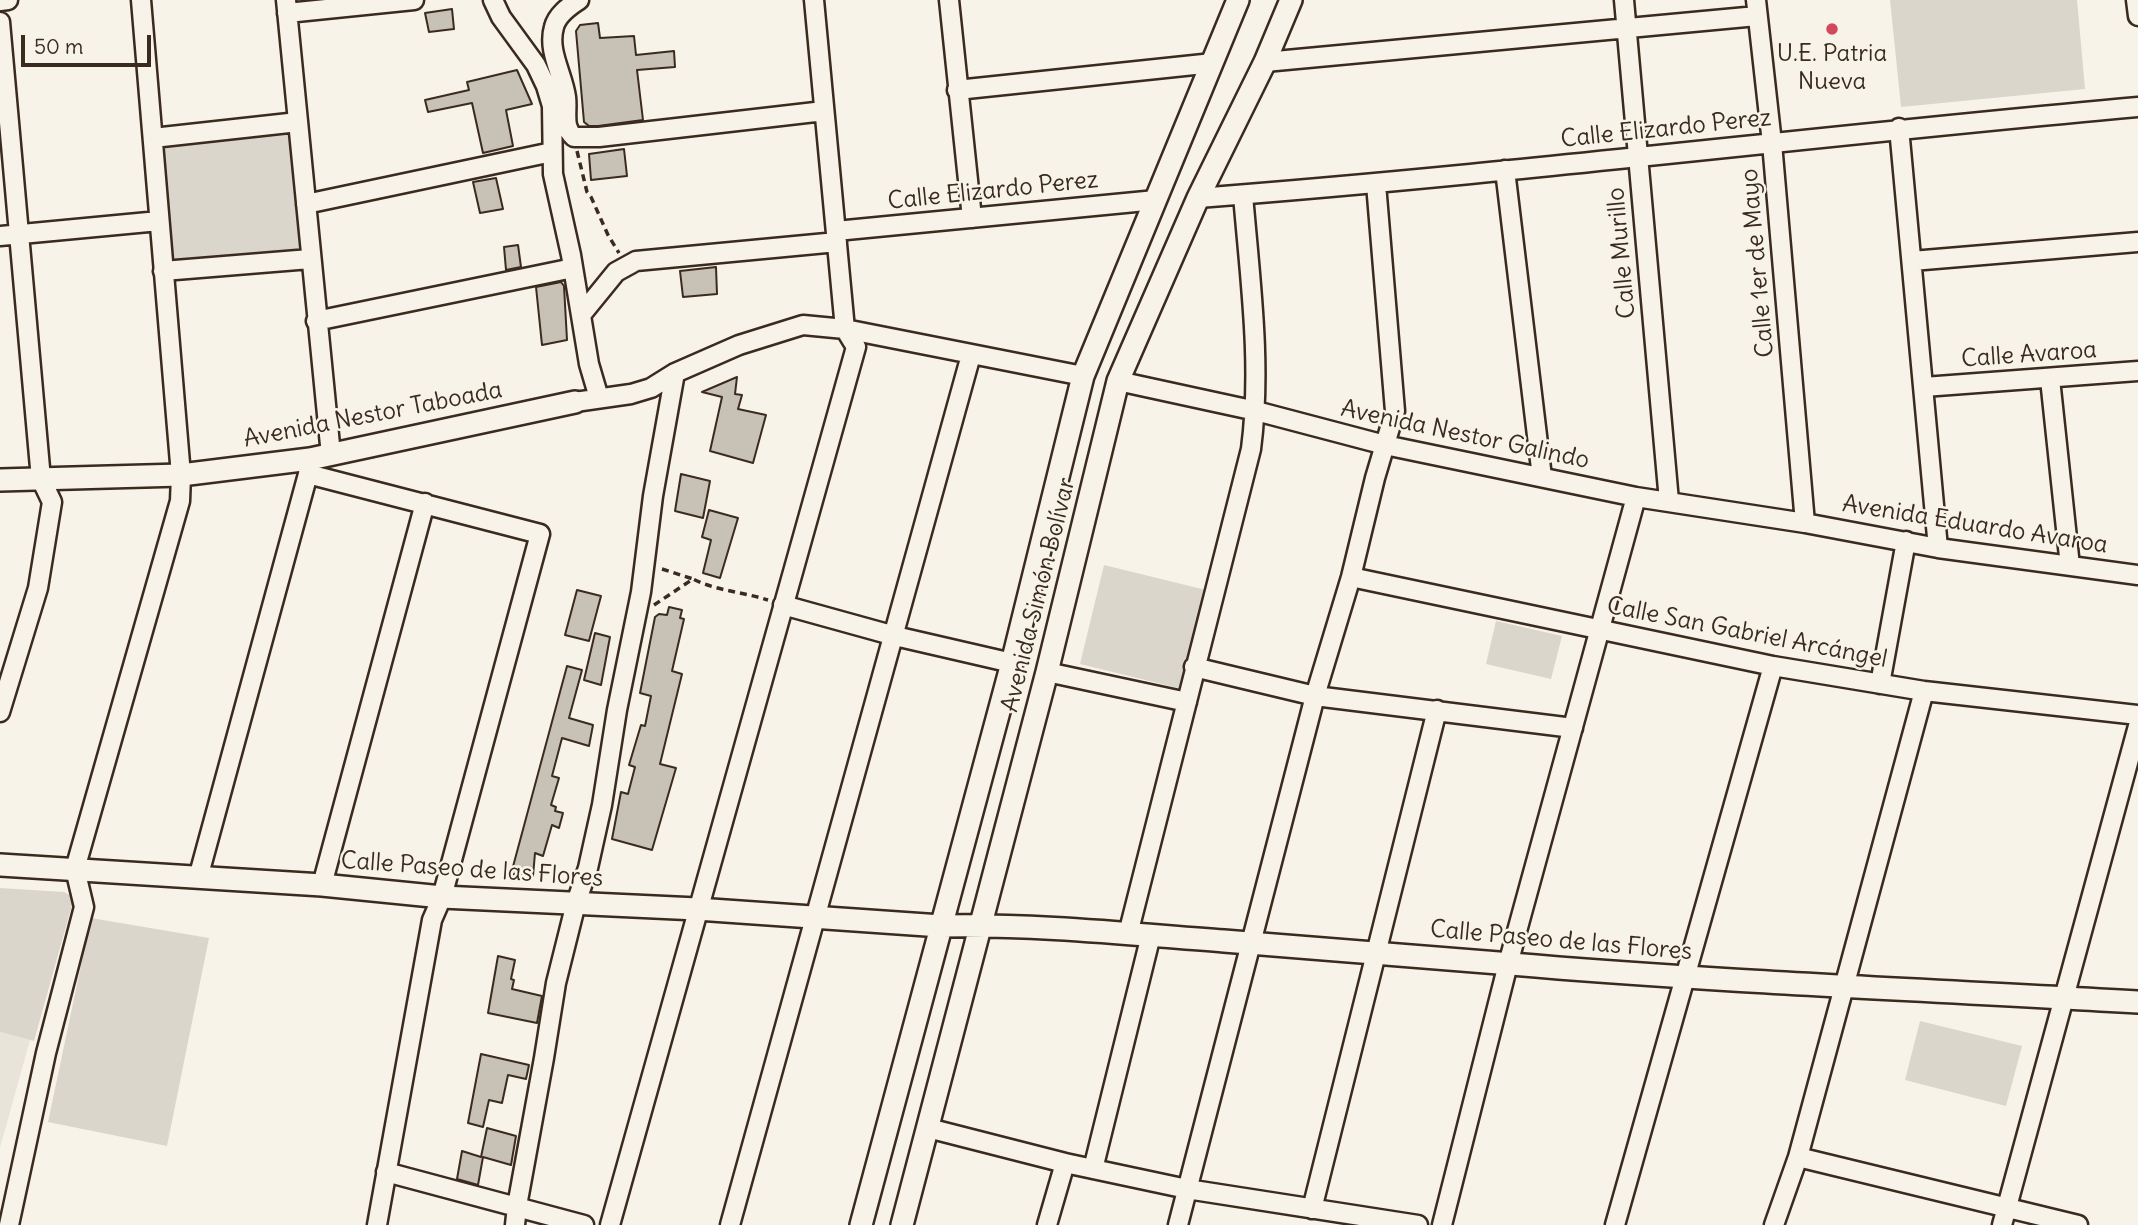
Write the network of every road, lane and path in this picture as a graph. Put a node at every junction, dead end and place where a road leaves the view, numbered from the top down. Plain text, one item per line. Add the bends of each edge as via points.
1 (8, 0) edge
2 (141, 0) edge
3 (414, 0) edge
4 (492, 0) edge
5 (579, 0) edge
6 (814, 0) edge
7 (948, 0) edge
8 (1238, 0) edge
9 (1291, 0) edge
10 (1624, 0) edge
11 (2136, 0) edge
12 (0, 1) edge
13 (286, 7) edge
14 (1756, 8) edge
15 (2138, 16) edge
16 (0, 22) edge
17 (1626, 30) junction
18 (1265, 62) junction
19 (1213, 63) junction
20 (957, 90) junction
21 (2138, 107) edge
22 (824, 111) junction
23 (298, 122) junction
24 (1899, 128) junction
25 (153, 138) junction
26 (585, 138) junction
27 (1772, 143) junction
28 (552, 152) junction
29 (1637, 156) junction
30 (1505, 170) junction
31 (1376, 184) junction
32 (1243, 195) junction
33 (1198, 198) junction
34 (1156, 200) junction
35 (306, 204) junction
36 (972, 218) junction
37 (159, 221) junction
38 (20, 235) junction
39 (0, 236) edge
40 (836, 237) junction
41 (2138, 242) edge
42 (310, 259) junction
43 (1912, 261) junction
44 (626, 265) junction
45 (573, 268) junction
46 (163, 271) junction
47 (581, 315) junction
48 (316, 321) junction
49 (845, 329) junction
50 (971, 355) junction
51 (2138, 371) edge
52 (675, 373) junction
53 (1083, 376) junction
54 (2050, 379) junction
55 (1118, 382) junction
56 (1924, 387) junction
57 (599, 398) junction
58 (575, 401) joint
59 (1256, 411) junction
60 (1385, 445) junction
61 (331, 454) junction
62 (309, 466) junction
63 (181, 475) junction
64 (1542, 477) junction
65 (41, 479) junction
66 (0, 480) edge
67 (1636, 497) junction
68 (1669, 501) junction
69 (425, 503) junction
70 (1805, 523) junction
71 (1906, 541) junction
72 (1938, 548) junction
73 (645, 564) junction
74 (2070, 566) junction
75 (2138, 575) edge
76 (1351, 577) junction
77 (693, 579) junction
78 (783, 605) junction
79 (636, 616) junction
80 (1600, 629) junction
81 (895, 636) junction
82 (1012, 663) junction
83 (1773, 666) junction
84 (1194, 667) junction
85 (1047, 672) junction
86 (1880, 684) junction
87 (1924, 691) junction
88 (1315, 696) junction
89 (1187, 702) junction
90 (1437, 710) junction
91 (0, 712) edge
92 (2138, 715) edge
93 (2138, 726) edge
94 (1573, 728) junction
95 (0, 865) edge
96 (75, 869) junction
97 (198, 878) junction
98 (322, 886) junction
99 (442, 897) junction
100 (576, 903) junction
101 (697, 909) junction
102 (816, 917) junction
103 (980, 925) junction
104 (941, 926) junction
105 (1128, 934) junction
106 (1151, 935) junction
107 (1252, 944) junction
108 (1377, 952) junction
109 (1508, 964) junction
110 (1684, 979) junction
111 (1845, 985) junction
112 (2065, 998) junction
113 (2138, 1003) edge
114 (928, 1128) junction
115 (1798, 1157) junction
116 (1065, 1163) junction
117 (1093, 1169) junction
118 (386, 1172) junction
119 (1186, 1189) junction
120 (517, 1206) junction
121 (2007, 1207) junction
122 (1312, 1209) junction
123 (9, 1225) edge
124 (377, 1225) edge
125 (515, 1225) edge
126 (584, 1225) edge
127 (610, 1225) edge
128 (730, 1225) edge
129 (861, 1225) edge
130 (902, 1225) edge
131 (1047, 1225) edge
132 (1178, 1225) edge
133 (1418, 1225) edge
134 (1442, 1225) edge
135 (1615, 1225) edge
136 (1773, 1225) edge
137 (2002, 1225) edge
138 (2078, 1225) edge

1 - 12 street
2 - 25 street
3 - 13 street
4 - 28 street via 546,86 552,106
5 - 26 street via 557,18 552,31 566,95 568,130 574,137
6 - 22 street
7 - 20 street
8 - 19 street, Avenida Simón Bolívar
9 - 18 street, Avenida Simón Bolívar
10 - 17 street, Calle Murillo
11 - 15 street
13 - 23 street
14 - 17 street
14 - 27 street, Calle 1er de Mayo
16 - 38 street
17 - 18 street
17 - 29 street, Calle Murillo
18 - 33 street, Avenida Simón Bolívar
19 - 20 street
19 - 34 street, Avenida Simón Bolívar
20 - 36 street
21 - 24 street, Calle Elizardo Perez
22 - 26 street
22 - 40 street
23 - 25 street
23 - 35 street
24 - 27 street, Calle Elizardo Perez
24 - 43 street
25 - 37 street
26 - 44 path via 577,152 583,183
27 - 29 street, Calle Elizardo Perez
27 - 70 street, Calle 1er de Mayo
28 - 35 street
28 - 45 street
29 - 30 street, Calle Elizardo Perez
29 - 68 street, Calle Murillo
30 - 31 street, Calle Elizardo Perez
30 - 64 street
31 - 32 street, Calle Elizardo Perez
31 - 60 street via 1395,411
32 - 33 street, Calle Elizardo Perez
32 - 59 street
33 - 55 street, Avenida Simón Bolívar
34 - 36 street, Calle Elizardo Perez
34 - 53 street, Avenida Simón Bolívar
35 - 42 street
36 - 40 street, Calle Elizardo Perez
37 - 38 street
37 - 46 street
38 - 39 street
38 - 65 street
40 - 44 street, Calle Elizardo Perez
40 - 49 street
41 - 43 street
42 - 46 street
42 - 48 street
43 - 56 street
44 - 47 street via 604,284
45 - 47 street
45 - 48 street
46 - 63 street
47 - 57 street
48 - 61 street
49 - 50 street
49 - 52 street via 803,326 739,345
49 - 78 street via 856,347
50 - 53 street
50 - 81 street
51 - 54 street, Calle Avaroa
52 - 57 street via 651,388
52 - 73 street
53 - 55 street
53 - 82 street, Avenida Simón Bolívar
54 - 56 street, Calle Avaroa
54 - 74 street
55 - 59 street, Avenida Nestor Galindo
55 - 85 street, Avenida Simón Bolívar
56 - 72 street
57 - 58 street
58 - 61 street, Avenida Nestor Taboada
59 - 60 street, Avenida Nestor Galindo
59 - 84 street via 1251,449
60 - 64 street, Avenida Nestor Galindo
60 - 76 street
61 - 62 street, Avenida Nestor Taboada
62 - 63 street, Avenida Nestor Taboada
62 - 69 street
62 - 97 street
63 - 65 street, Avenida Nestor Taboada
63 - 96 street via 180,501
64 - 67 street, Avenida Nestor Galindo
65 - 66 street, Avenida Nestor Taboada
65 - 91 street via 52,502 38,588
67 - 68 street, Avenida Nestor Galindo
67 - 80 street
68 - 70 street, Avenida Nestor Galindo
69 - 98 street
69 - 99 street via 540,534
70 - 71 street, Avenida Eduardo Avaroa
71 - 72 street, Avenida Eduardo Avaroa
71 - 86 street
72 - 74 street, Avenida Eduardo Avaroa
73 - 77 path
73 - 79 street
74 - 75 street, Avenida Eduardo Avaroa
76 - 80 street, Calle San Gabriel Arcángel
76 - 88 street
77 - 78 path
77 - 79 path
78 - 81 street
78 - 101 street
79 - 100 street via 596,839
80 - 83 street, Calle San Gabriel Arcángel
80 - 94 street
81 - 82 street
81 - 102 street
82 - 104 street, Avenida Simón Bolívar
83 - 86 street, Calle San Gabriel Arcángel
83 - 110 street
84 - 88 street
84 - 89 street
85 - 89 street
85 - 103 street, Avenida Simón Bolívar
86 - 87 street, Calle San Gabriel Arcángel
87 - 92 street, Calle San Gabriel Arcángel
87 - 111 street
88 - 90 street
88 - 107 street
89 - 105 street
90 - 94 street
90 - 108 street
93 - 112 street
94 - 109 street
95 - 96 street, Calle Paseo de las Flores
96 - 97 street, Calle Paseo de las Flores
96 - 123 street via 84,907
97 - 98 street, Calle Paseo de las Flores
98 - 99 street, Calle Paseo de las Flores
99 - 100 street, Calle Paseo de las Flores
99 - 118 street via 432,920
100 - 101 street, Calle Paseo de las Flores
100 - 120 street via 556,983
101 - 102 street, Calle Paseo de las Flores
101 - 127 street
102 - 104 street, Calle Paseo de las Flores
102 - 128 street
103 - 104 street, Calle Paseo de las Flores
103 - 105 street, Calle Paseo de las Flores
103 - 114 street, Avenida Simón Bolívar
104 - 129 street, Avenida Simón Bolívar
105 - 106 street, Calle Paseo de las Flores
106 - 107 street, Calle Paseo de las Flores
106 - 117 street
107 - 108 street, Calle Paseo de las Flores
107 - 119 street
108 - 109 street, Calle Paseo de las Flores
108 - 122 street
109 - 110 street, Calle Paseo de las Flores
109 - 134 street
110 - 111 street, Calle Paseo de las Flores
110 - 135 street
111 - 112 street, Calle Paseo de las Flores
111 - 115 street
112 - 113 street, Calle Paseo de las Flores
112 - 121 street
114 - 116 street
114 - 130 street, Avenida Simón Bolívar
115 - 121 street
115 - 136 street
116 - 117 street
116 - 131 street
117 - 119 street
118 - 120 street
118 - 124 street
119 - 122 street
119 - 132 street
120 - 125 street
120 - 126 street
121 - 137 street
121 - 138 street
122 - 133 street

